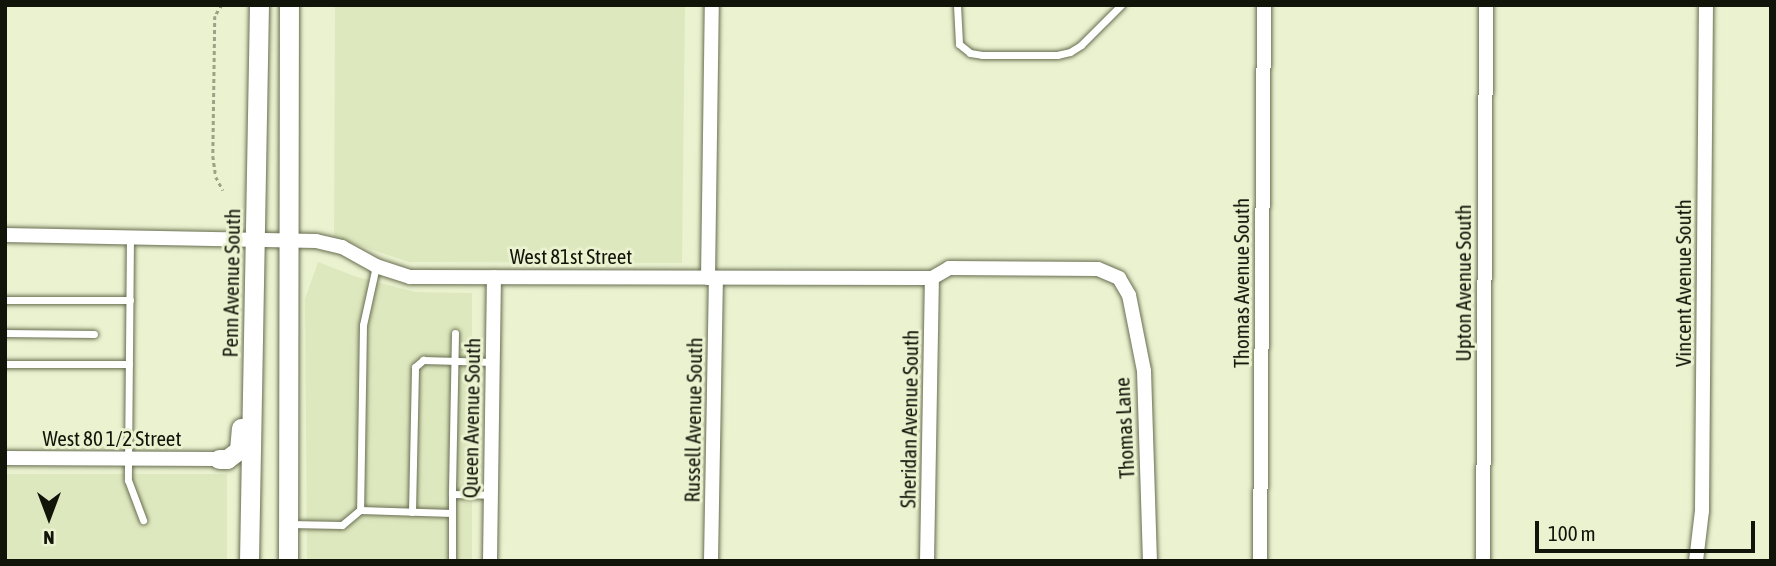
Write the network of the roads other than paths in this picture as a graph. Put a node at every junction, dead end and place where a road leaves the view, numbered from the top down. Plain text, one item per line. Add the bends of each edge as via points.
1 (259, 5) edge
2 (289, 5) edge
3 (712, 5) edge
4 (957, 5) edge
5 (1121, 5) edge
6 (1264, 5) edge
7 (1486, 5) edge
8 (1706, 5) edge
9 (5, 235) edge
10 (130, 236) junction
11 (255, 237) junction
12 (289, 239) junction
13 (376, 266) junction
14 (494, 276) junction
15 (932, 278) junction
16 (712, 279) junction
17 (254, 292) junction
18 (1129, 295) joint
19 (5, 300) edge
20 (130, 300) junction
21 (5, 333) edge
22 (455, 333) dead end
23 (94, 334) dead end
24 (455, 361) junction
25 (493, 362) junction
26 (5, 364) edge
27 (129, 364) junction
28 (5, 458) edge
29 (129, 459) junction
30 (219, 459) joint
31 (452, 494) junction
32 (491, 495) junction
33 (360, 510) junction
34 (412, 512) junction
35 (452, 513) junction
36 (143, 520) dead end
37 (288, 524) junction
38 (249, 561) edge
39 (288, 561) edge
40 (452, 561) edge
41 (490, 561) edge
42 (712, 561) edge
43 (928, 561) edge
44 (1150, 561) edge
45 (1259, 561) edge
46 (1483, 561) edge
47 (1696, 561) edge

1 - 11 main road, Penn Avenue South
2 - 12 main road
3 - 16 street, Russell Avenue South
4 - 5 lane via 959,44 982,55 1070,52
6 - 45 street, Thomas Avenue South
7 - 46 street, Upton Avenue South
8 - 47 street, Vincent Avenue South via 1702,511
9 - 10 street, West 81st Street
10 - 11 street, West 81st Street
10 - 20 lane
11 - 12 street, West 81st Street
11 - 17 main road, Penn Avenue South
12 - 13 street, West 81st Street via 342,247
12 - 37 main road
13 - 14 street, West 81st Street via 410,276
13 - 33 lane via 363,325
14 - 16 street, West 81st Street
14 - 25 street, Queen Avenue South
15 - 16 street, West 81st Street
15 - 18 street, West 81st Street via 949,268 1098,269 1119,278
15 - 43 street, Sheridan Avenue South
16 - 42 street, Russell Avenue South
17 - 30 main road via 241,360 239,450
17 - 38 main road, Penn Avenue South
18 - 44 street, Thomas Lane via 1143,371
19 - 20 lane
20 - 27 lane
21 - 23 lane
22 - 24 lane
24 - 25 lane
24 - 31 lane
24 - 34 lane via 423,360 415,367
25 - 32 street, Queen Avenue South
26 - 27 lane
27 - 29 lane
28 - 29 street, West 80 1/2 Street
29 - 30 street, West 80 1/2 Street
29 - 36 lane via 128,480
31 - 32 lane
31 - 35 lane
32 - 41 street, Queen Avenue South
33 - 34 lane
33 - 37 lane via 342,526
34 - 35 lane
35 - 40 lane
37 - 39 main road

